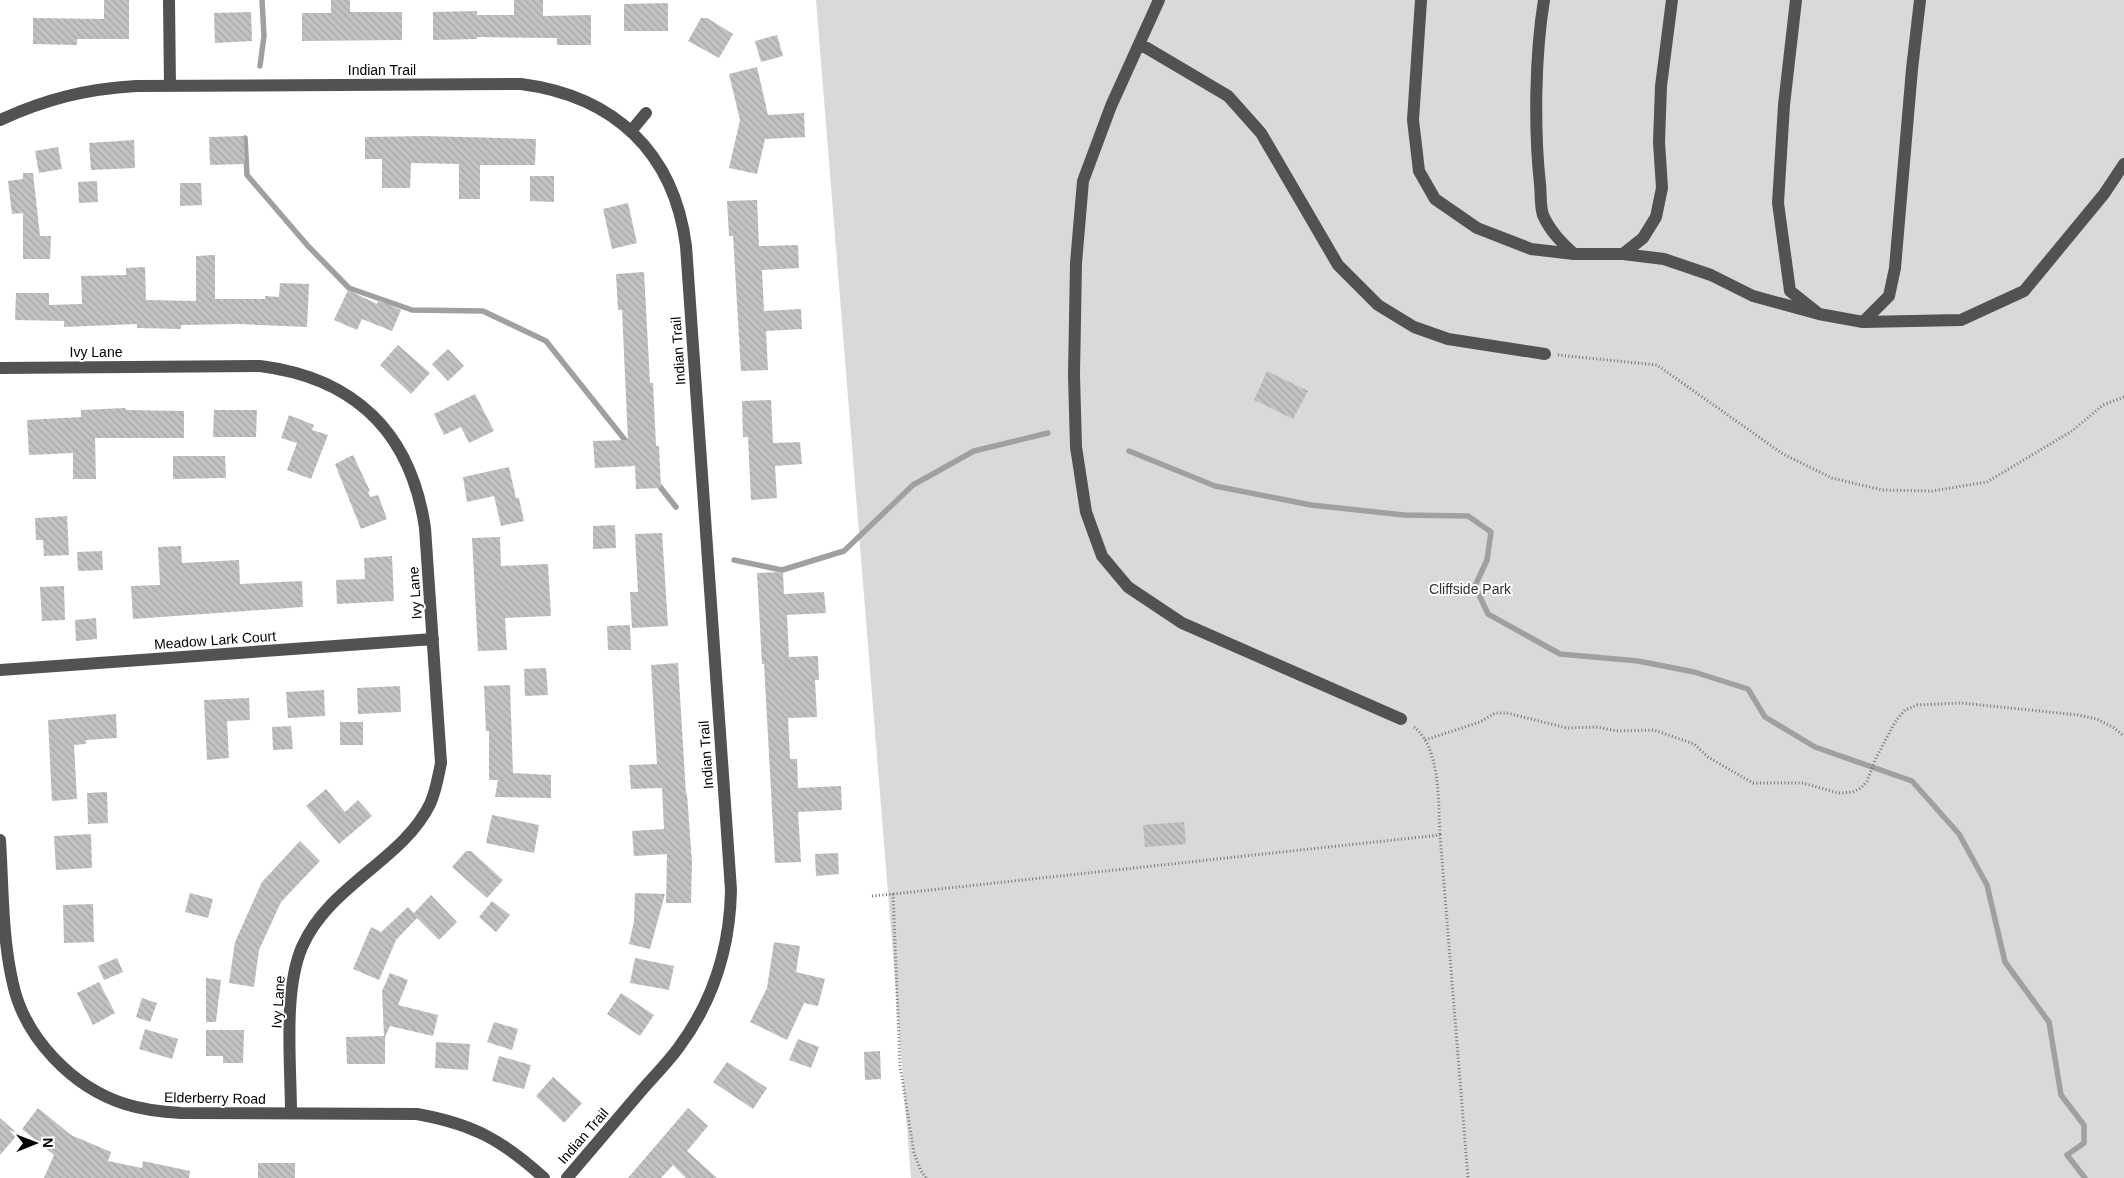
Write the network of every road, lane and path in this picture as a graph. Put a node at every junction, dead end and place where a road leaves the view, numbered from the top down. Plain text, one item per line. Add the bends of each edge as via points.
1 (169, 0) edge
2 (1158, 0) edge
3 (1421, 0) edge
4 (1544, 0) edge
5 (1672, 0) edge
6 (1796, 0) edge
7 (1920, 0) edge
8 (1140, 44) junction
9 (170, 86) junction
10 (646, 113) dead end
11 (0, 120) edge
12 (631, 131) junction
13 (2124, 164) edge
14 (1574, 254) junction
15 (1623, 254) junction
16 (1819, 314) junction
17 (1863, 322) junction
18 (1545, 354) joint
19 (0, 368) edge
20 (2124, 398) edge
21 (433, 639) junction
22 (0, 670) edge
23 (1401, 719) joint
24 (2124, 736) edge
25 (1425, 740) junction
26 (1440, 835) junction
27 (0, 840) edge
28 (893, 894) junction
29 (872, 896) dead end
30 (291, 1113) junction
31 (544, 1178) edge
32 (567, 1178) edge
33 (926, 1178) edge
34 (1468, 1178) edge

1 - 9 street
2 - 8 street
3 - 14 street via 1413,120 1419,171 1435,199 1477,228 1531,249
4 - 14 street via 1537,91 1537,159 1543,214 1554,235
5 - 15 street via 1661,86 1662,188 1656,217 1643,238
6 - 16 street via 1784,105 1778,202 1790,291
7 - 17 street via 1895,268 1889,296
8 - 18 street via 1228,96 1261,133 1338,265 1378,305 1414,327 1448,339
8 - 23 street via 1111,106 1083,181 1077,254 1076,447 1086,512 1102,556 1128,587 1182,623
9 - 11 street, Indian Trail via 105,88 68,94 29,106
9 - 12 street, Indian Trail via 520,84 574,95 600,108
10 - 12 street
12 - 32 street, Indian Trail via 664,173 684,228 730,906 724,952 698,1017 678,1048
13 - 17 street via 2104,194 2024,291 1961,320
14 - 15 street
15 - 16 street via 1664,258 1711,275 1753,296
16 - 17 street
18 - 20 path via 1657,365 1783,454 1832,478 1882,490 1932,491 1987,482 2072,431 2103,405
19 - 21 street, Ivy Lane via 260,366 314,377 340,390 382,425 412,475 425,528
21 - 22 street, Meadow Lark Court
21 - 30 street, Ivy Lane via 441,763 437,785 419,823 330,905 302,948 291,996
23 - 25 path via 1416,728
24 - 25 path via 2097,719 2078,715 1960,703 1917,705 1906,710 1896,722 1867,781 1853,792 1838,792 1803,783 1753,783 1708,757 1694,744 1654,730 1567,728 1496,713 1480,722
25 - 26 path via 1434,764
26 - 28 path
26 - 34 path
27 - 30 street, Elderberry Road via 8,961 13,986 36,1036 70,1074 97,1092 124,1104 156,1112
28 - 29 path
28 - 33 path via 900,1066 914,1153
30 - 31 street, Elderberry Road via 417,1114 446,1119 499,1142

